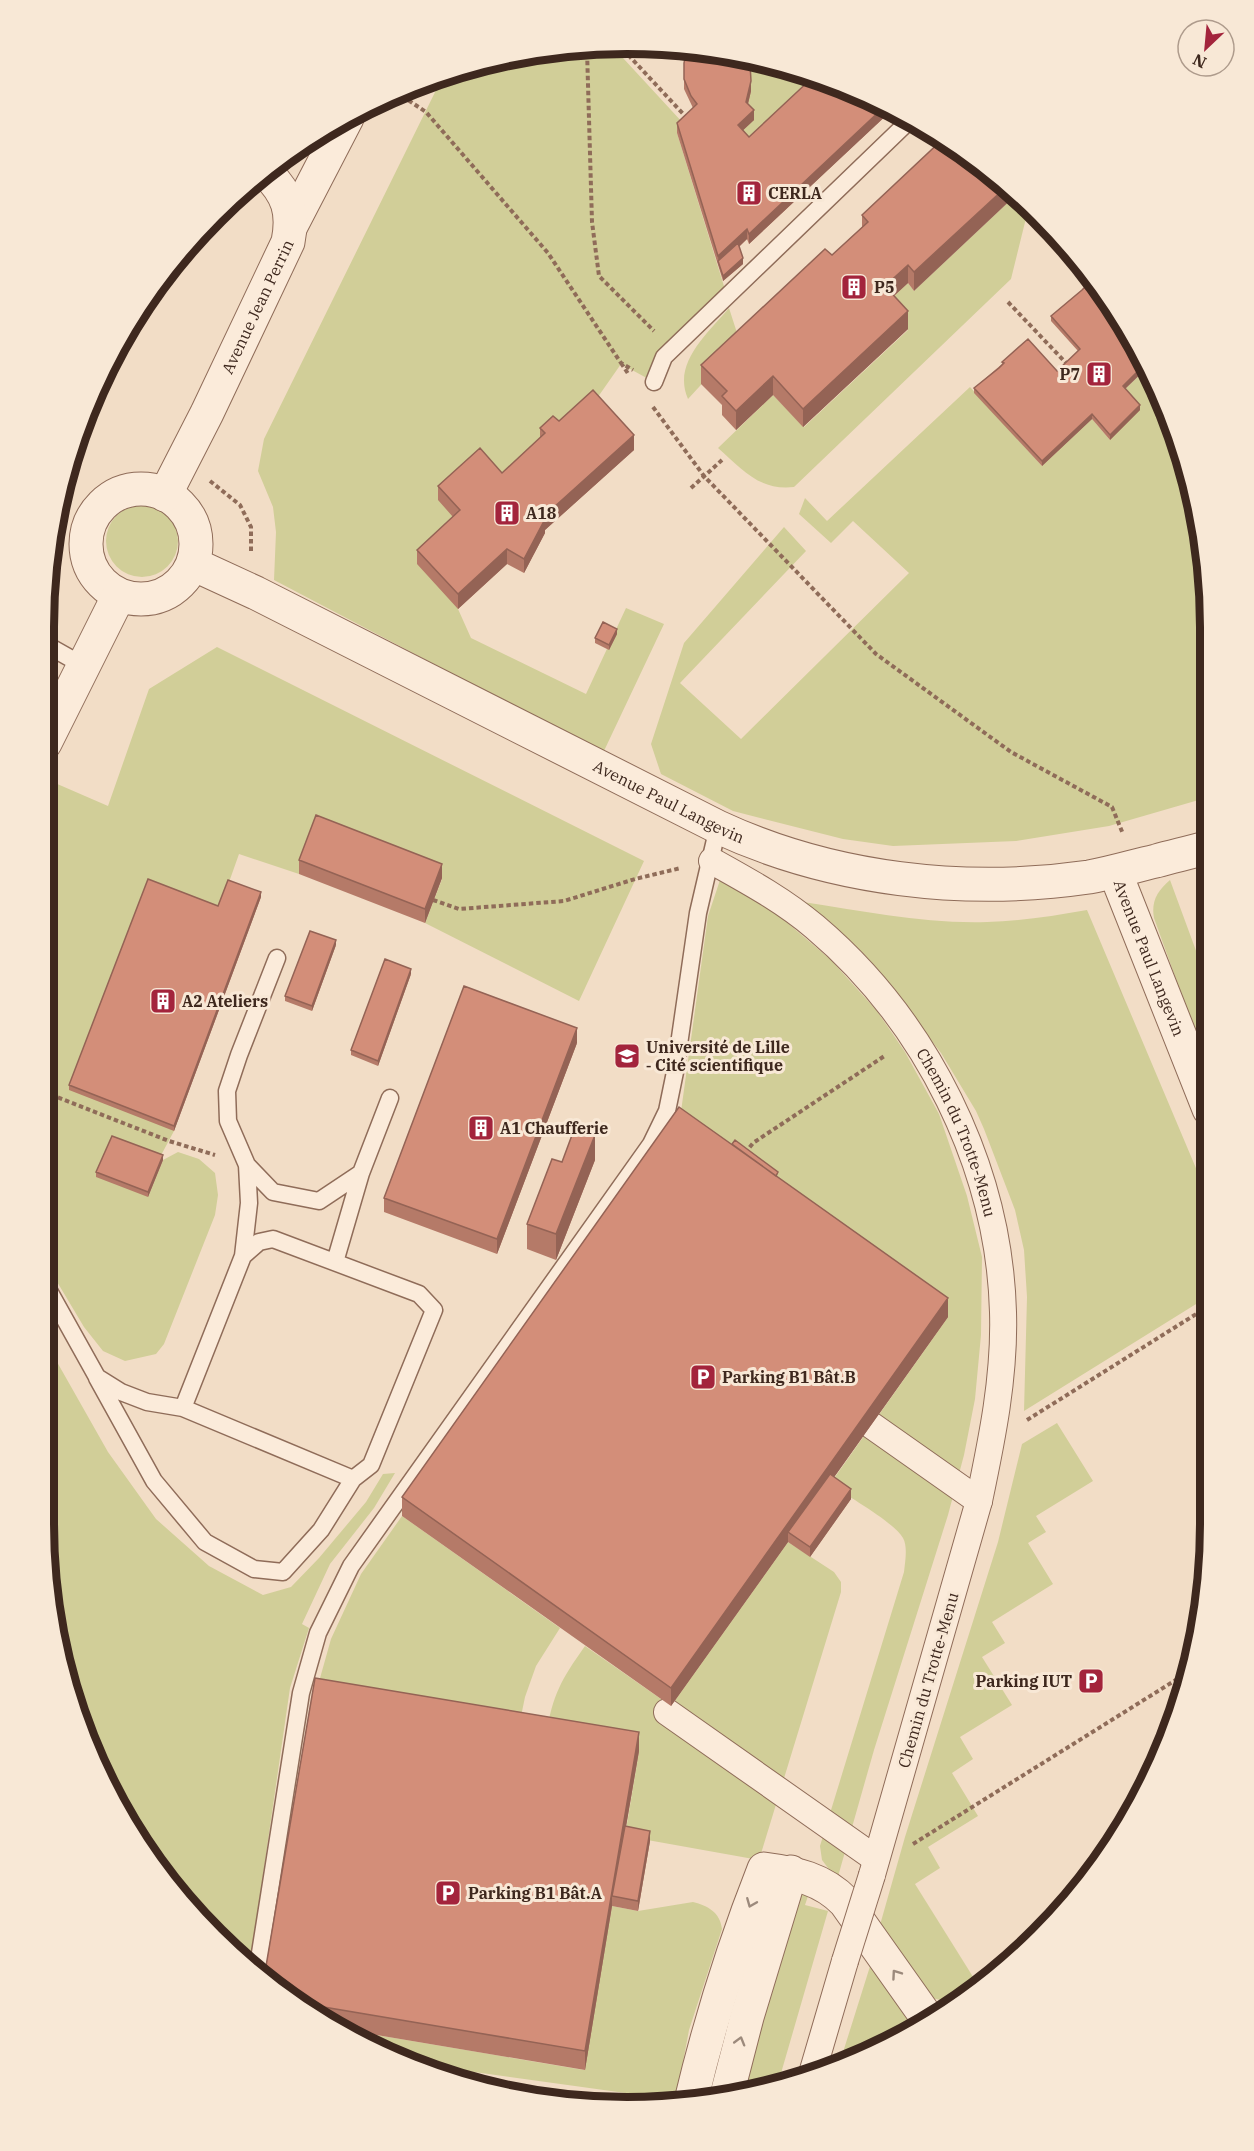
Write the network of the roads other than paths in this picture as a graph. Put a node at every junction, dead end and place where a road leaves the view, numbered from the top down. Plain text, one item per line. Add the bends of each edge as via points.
1 (904, 126) edge
2 (340, 132) edge
3 (271, 178) edge
4 (291, 226) junction
5 (654, 382) road end
6 (165, 495) junction
7 (193, 564) junction
8 (119, 595) junction
9 (54, 649) edge
10 (84, 666) junction
11 (54, 725) edge
12 (718, 827) junction
13 (1200, 849) edge
14 (712, 861) junction
15 (1127, 868) junction
16 (277, 958) dead end
17 (1200, 1086) edge
18 (390, 1098) dead end
19 (247, 1165) junction
20 (362, 1173) junction
21 (243, 1256) junction
22 (334, 1262) junction
23 (54, 1300) edge
24 (97, 1377) junction
25 (183, 1408) junction
26 (871, 1425) edge
27 (353, 1479) junction
28 (979, 1501) junction
29 (667, 1712) edge
30 (874, 1867) junction
31 (791, 1872) junction
32 (258, 1963) edge
33 (924, 2014) edge
34 (814, 2066) edge
35 (729, 2088) edge
36 (693, 2093) edge

1 - 5 lane via 664,357
2 - 4 street, Avenue Jean Perrin
3 - 4 street via 285,197
4 - 6 street, Avenue Jean Perrin via 277,266
6 - 7 street via 178,504 192,524 196,548
6 - 8 street via 147,489 129,490 104,503 93,517 86,544 89,562 104,585
7 - 8 street via 177,586 163,595 145,599
7 - 12 street, Avenue Paul Langevin
8 - 10 street
9 - 10 lane
10 - 11 street
12 - 14 lane
12 - 15 street, Avenue Paul Langevin via 796,858 870,875 1021,884 1088,877
13 - 15 street, Avenue Paul Langevin
14 - 28 street, Chemin du Trotte-Menu via 776,897 815,927 878,991 938,1077 959,1119 986,1197 997,1247 1003,1312 1001,1376
14 - 32 lane via 698,913 667,1111 651,1144 351,1566 318,1633 301,1693
15 - 17 street, Avenue Paul Langevin via 1121,887
16 - 19 lane via 227,1091 228,1121
18 - 20 lane
19 - 20 lane via 273,1192 319,1201
19 - 21 lane via 249,1203
20 - 22 lane
21 - 22 lane via 260,1242 273,1239
21 - 25 lane
22 - 27 lane via 419,1294 434,1310 371,1465
23 - 24 lane
24 - 25 lane via 147,1402
24 - 27 lane via 154,1481 205,1542 254,1569 283,1572 321,1530
25 - 27 lane
26 - 28 street
28 - 30 street, Chemin du Trotte-Menu
29 - 30 street via 850,1841
30 - 34 street, Chemin du Trotte-Menu, bridge
33 -> 31 street via 840,1897 826,1886
35 -> 31 street
31 -> 36 street via 764,1869 715,2005

